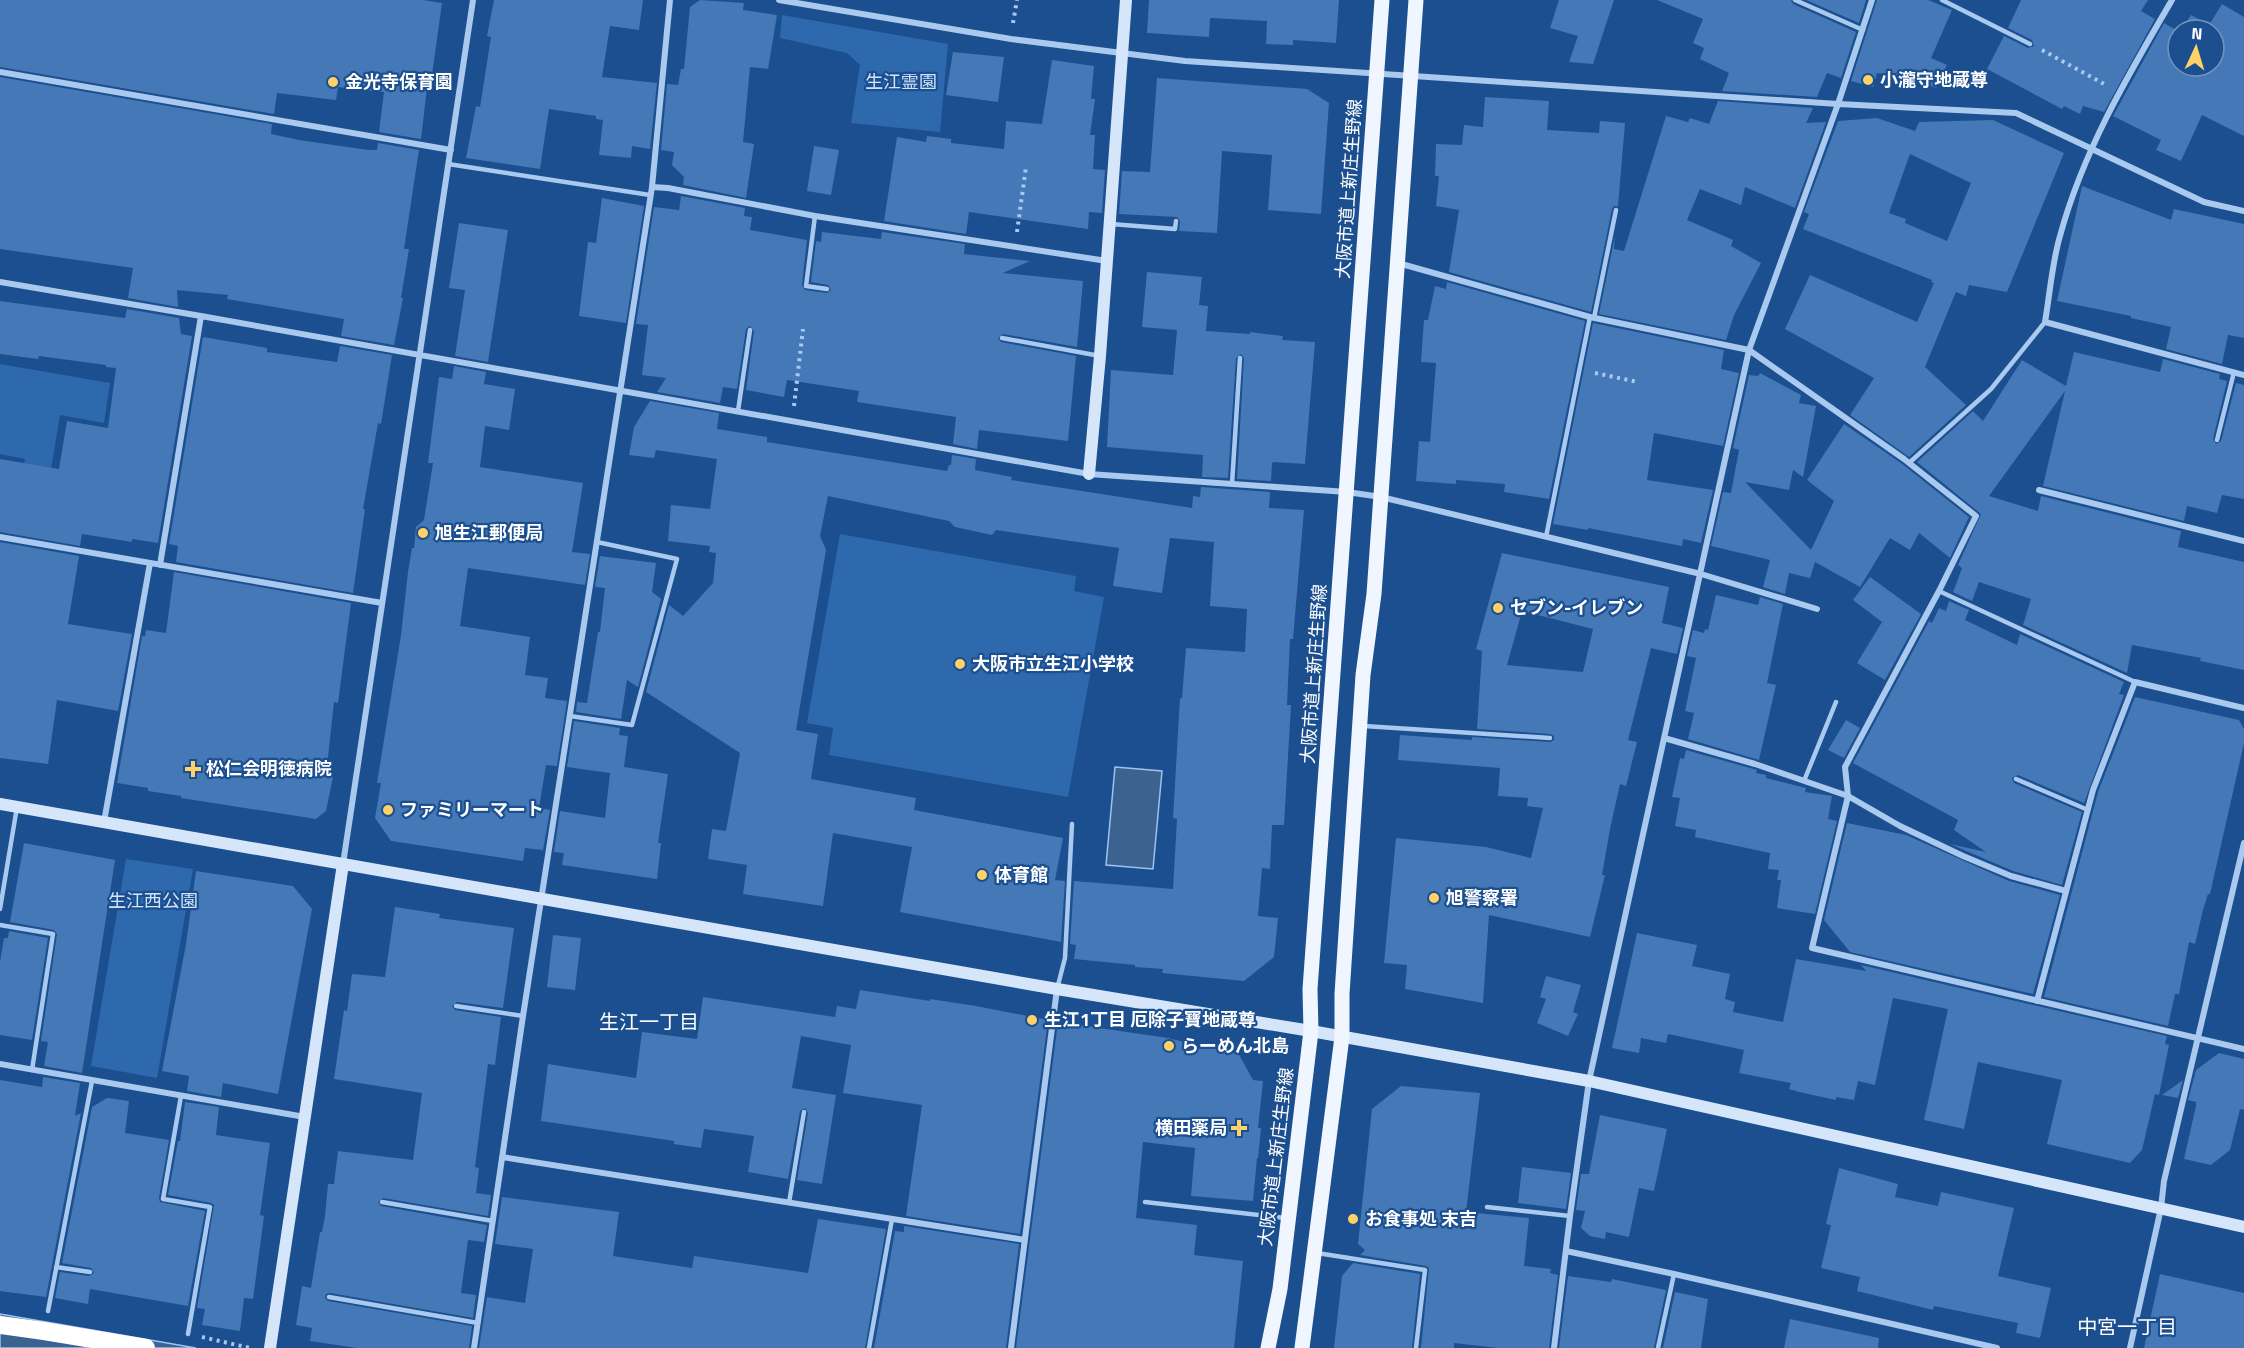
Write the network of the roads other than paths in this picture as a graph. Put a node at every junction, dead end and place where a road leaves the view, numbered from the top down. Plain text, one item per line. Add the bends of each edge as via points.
1 (473, 0) edge
2 (670, 0) edge
3 (779, 0) edge
4 (1126, 0) edge
5 (1382, 0) edge
6 (1416, 0) edge
7 (1794, 0) edge
8 (1872, 0) edge
9 (1942, 0) edge
10 (2172, 0) edge
11 (800, 2) edge
12 (1863, 30) junction
13 (2030, 44) road end
14 (1123, 54) junction
15 (0, 72) edge
16 (1376, 73) junction
17 (1411, 76) junction
18 (1838, 104) junction
19 (451, 150) junction
20 (2091, 150) junction
21 (448, 164) junction
22 (652, 187) junction
23 (650, 195) junction
24 (1616, 210) dead end
25 (2244, 211) edge
26 (815, 216) junction
27 (1176, 221) dead end
28 (1111, 224) junction
29 (1107, 261) junction
30 (1397, 263) junction
31 (0, 282) edge
32 (827, 289) dead end
33 (201, 316) junction
34 (1592, 317) junction
35 (2045, 321) junction
36 (750, 330) dead end
37 (1002, 338) dead end
38 (1749, 350) junction
39 (418, 355) junction
40 (1100, 356) junction
41 (1240, 358) dead end
42 (2234, 372) junction
43 (2244, 375) edge
44 (620, 392) junction
45 (738, 411) junction
46 (2217, 440) dead end
47 (1909, 463) junction
48 (1089, 474) junction
49 (1232, 484) junction
50 (2039, 490) dead end
51 (1347, 492) junction
52 (1381, 497) junction
53 (0, 537) edge
54 (1546, 537) junction
55 (2244, 541) edge
56 (597, 542) junction
57 (150, 563) junction
58 (160, 565) junction
59 (1701, 574) junction
60 (1939, 591) junction
61 (382, 603) junction
62 (1817, 609) dead end
63 (2135, 682) junction
64 (1836, 702) dead end
65 (2244, 708) edge
66 (570, 716) junction
67 (1359, 726) junction
68 (1550, 738) dead end
69 (1664, 738) junction
70 (2016, 779) dead end
71 (1804, 781) junction
72 (1848, 796) junction
73 (0, 804) edge
74 (17, 807) junction
75 (2088, 810) junction
76 (104, 823) junction
77 (1072, 824) dead end
78 (2244, 843) edge
79 (343, 864) junction
80 (2066, 891) junction
81 (542, 898) junction
82 (0, 909) edge
83 (0, 925) edge
84 (1057, 989) junction
85 (2037, 1001) junction
86 (456, 1006) dead end
87 (523, 1017) junction
88 (1311, 1031) junction
89 (1342, 1037) junction
90 (2198, 1039) junction
91 (2244, 1049) edge
92 (0, 1064) edge
93 (32, 1070) junction
94 (92, 1081) junction
95 (1589, 1081) junction
96 (181, 1096) junction
97 (804, 1112) dead end
98 (305, 1117) junction
99 (502, 1158) junction
100 (382, 1202) dead end
101 (1144, 1202) dead end
102 (789, 1203) junction
103 (1487, 1207) dead end
104 (2160, 1208) junction
105 (1570, 1216) junction
106 (892, 1219) junction
107 (1288, 1219) junction
108 (493, 1221) junction
109 (2244, 1227) edge
110 (1025, 1240) junction
111 (1566, 1251) junction
112 (1315, 1252) junction
113 (56, 1267) junction
114 (90, 1272) dead end
115 (1674, 1274) junction
116 (329, 1297) dead end
117 (48, 1311) dead end
118 (478, 1323) junction
119 (0, 1325) edge
120 (189, 1334) dead end
121 (271, 1343) edge
122 (146, 1348) edge
123 (474, 1348) edge
124 (869, 1348) edge
125 (1011, 1348) edge
126 (1268, 1348) edge
127 (1302, 1348) edge
128 (1416, 1348) edge
129 (1554, 1348) edge
130 (1658, 1348) edge
131 (1997, 1348) edge
132 (2130, 1348) edge

1 - 19 street
2 - 22 street
3 - 11 street
4 - 14 street
5 - 16 main road, 大阪市道上新庄生野線
6 - 17 main road
7 - 12 lane
8 - 12 street
9 - 13 lane
10 - 20 street
11 - 14 street
12 - 18 street
14 - 16 street
14 - 28 street
15 - 19 street
16 - 17 street
16 - 51 main road, 大阪市道上新庄生野線
17 - 18 street
17 - 30 main road
18 - 20 street via 2016,113
18 - 38 street
19 - 21 street
20 - 25 street via 2204,202
20 - 35 street via 2060,236
21 - 23 lane
21 - 39 street
22 - 23 street
22 - 26 street
23 - 44 street
24 - 34 lane
26 - 29 street
26 - 32 lane via 806,286
27 - 28 lane via 1175,229
28 - 29 street
29 - 40 street
30 - 34 street
30 - 52 main road
31 - 33 street
33 - 39 street
33 - 58 street
34 - 38 street
34 - 54 lane
35 - 42 street
35 - 47 lane via 1991,389
36 - 45 lane
37 - 40 lane
38 - 47 street
38 - 59 street
39 - 44 street
39 - 61 street
40 - 48 street
41 - 49 lane
42 - 43 street
42 - 46 lane
44 - 45 street
44 - 56 street
45 - 48 street
47 - 60 street via 1976,516
48 - 49 street
49 - 51 street
50 - 55 street
51 - 52 street
51 - 88 main road, 大阪市道上新庄生野線 via 1311,981
52 - 54 street
52 - 67 main road
53 - 57 street
54 - 59 street
56 - 66 street
56 - 66 lane via 677,559 632,725
57 - 58 street
57 - 76 street
58 - 61 street
59 - 62 street
59 - 69 street
60 - 63 lane
60 - 72 street via 1845,767
61 - 79 street
63 - 65 street
63 - 75 street
64 - 71 lane
66 - 81 street
67 - 68 lane
67 - 89 main road
69 - 71 street
69 - 95 street
70 - 75 lane
71 - 72 street
72 - 80 street via 1963,856 2011,876
72 - 85 street via 1812,948
73 - 74 street
74 - 76 street
74 - 82 lane
75 - 80 street
76 - 79 street
77 - 84 lane via 1065,958
78 - 90 street
79 - 81 street
79 - 98 street
80 - 85 street
81 - 84 street
81 - 87 street
83 - 93 lane via 53,934
84 - 88 street
84 - 110 street
85 - 90 street
86 - 87 lane
87 - 99 street
88 - 89 street
88 - 107 main road, 大阪市道上新庄生野線
89 - 95 street
89 - 112 main road
90 - 91 street
90 - 104 street
92 - 93 street
93 - 94 street
94 - 96 street
94 - 113 lane
95 - 104 street
95 - 105 street
96 - 98 street
96 - 120 lane via 163,1199 210,1207
97 - 102 lane
98 - 121 street
99 - 102 street
99 - 108 street
100 - 108 lane
101 - 107 lane
102 - 106 street
103 - 105 lane
104 - 109 street
104 - 132 street
105 - 111 street
106 - 110 street
106 - 124 lane
107 - 126 main road, 大阪市道上新庄生野線
108 - 118 street
110 - 125 street
111 - 115 street
111 - 129 street
112 - 127 main road
112 - 128 lane via 1425,1270
113 - 114 lane
113 - 117 lane
115 - 130 lane
115 - 131 street
116 - 118 lane
118 - 123 street
119 - 122 highway

